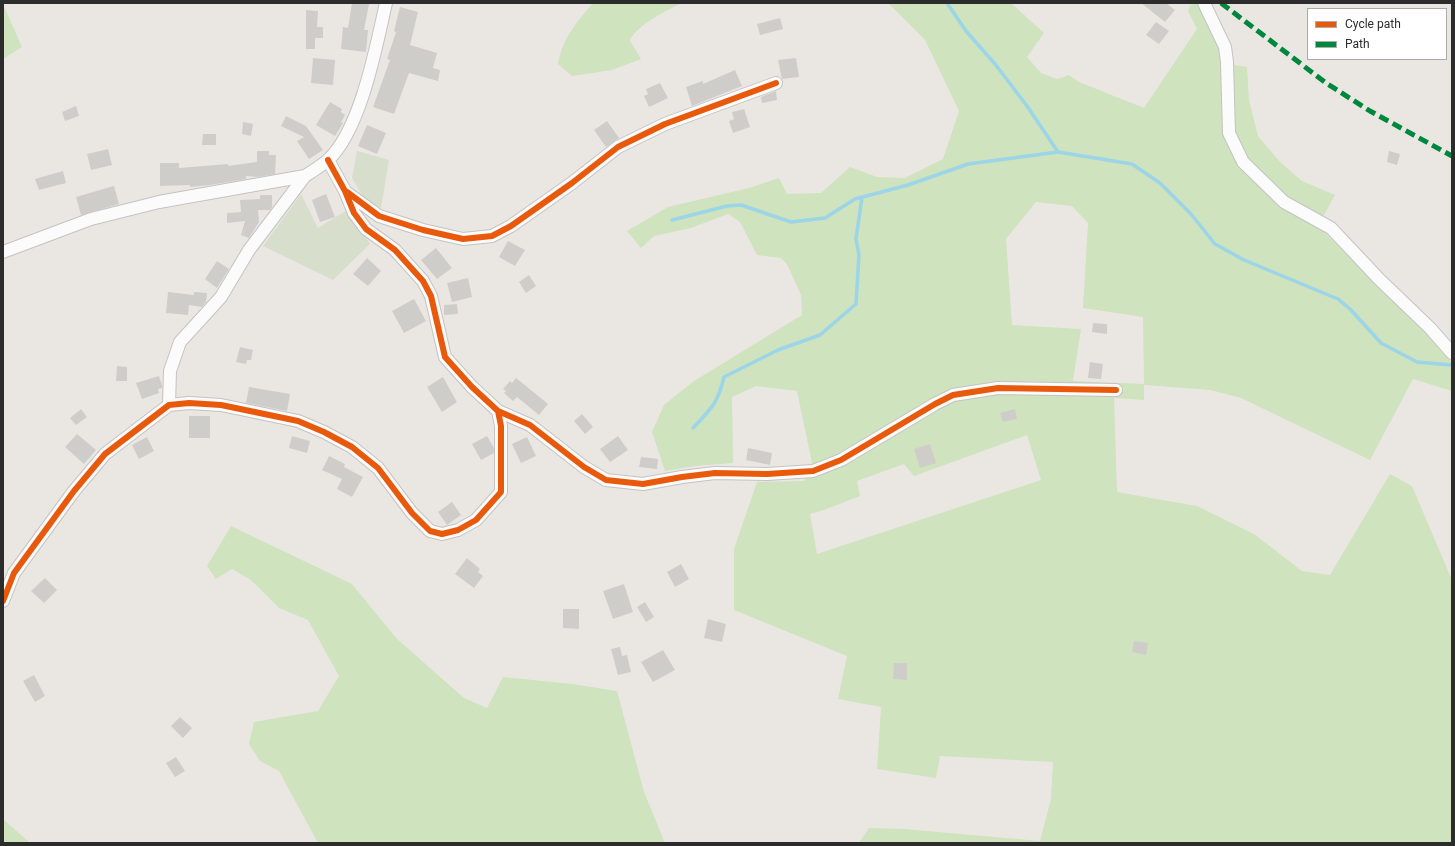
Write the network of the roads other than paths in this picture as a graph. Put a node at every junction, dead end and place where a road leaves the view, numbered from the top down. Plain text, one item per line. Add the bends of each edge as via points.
1 (386, 3) edge
2 (1204, 3) edge
3 (776, 83) dead end
4 (328, 160) junction
5 (305, 176) junction
6 (345, 191) junction
7 (3, 252) edge
8 (1452, 353) edge
9 (1116, 390) dead end
10 (169, 405) junction
11 (498, 411) junction
12 (3, 601) edge

1 - 4 street via 361,101 338,147
2 - 8 street via 1225,47 1229,133 1243,162 1284,202 1330,228
3 - 6 street via 665,124 618,147 572,183 511,226 492,236 463,239 423,230 379,216
4 - 5 street
4 - 6 street
5 - 7 street via 159,202 90,219
5 - 10 street via 249,250 221,297 180,342 170,371
6 - 11 street via 354,213 366,229 395,250 423,281 430,296 445,357
9 - 11 street via 998,388 953,395 841,460 812,471 766,474 715,473 682,476 643,484 606,480 584,467 530,425
10 - 11 street via 221,405 298,421 324,432 352,447 378,468 412,513 430,531 442,534 458,530 476,520 501,492 501,426
10 - 12 street via 105,454 74,491 14,573

